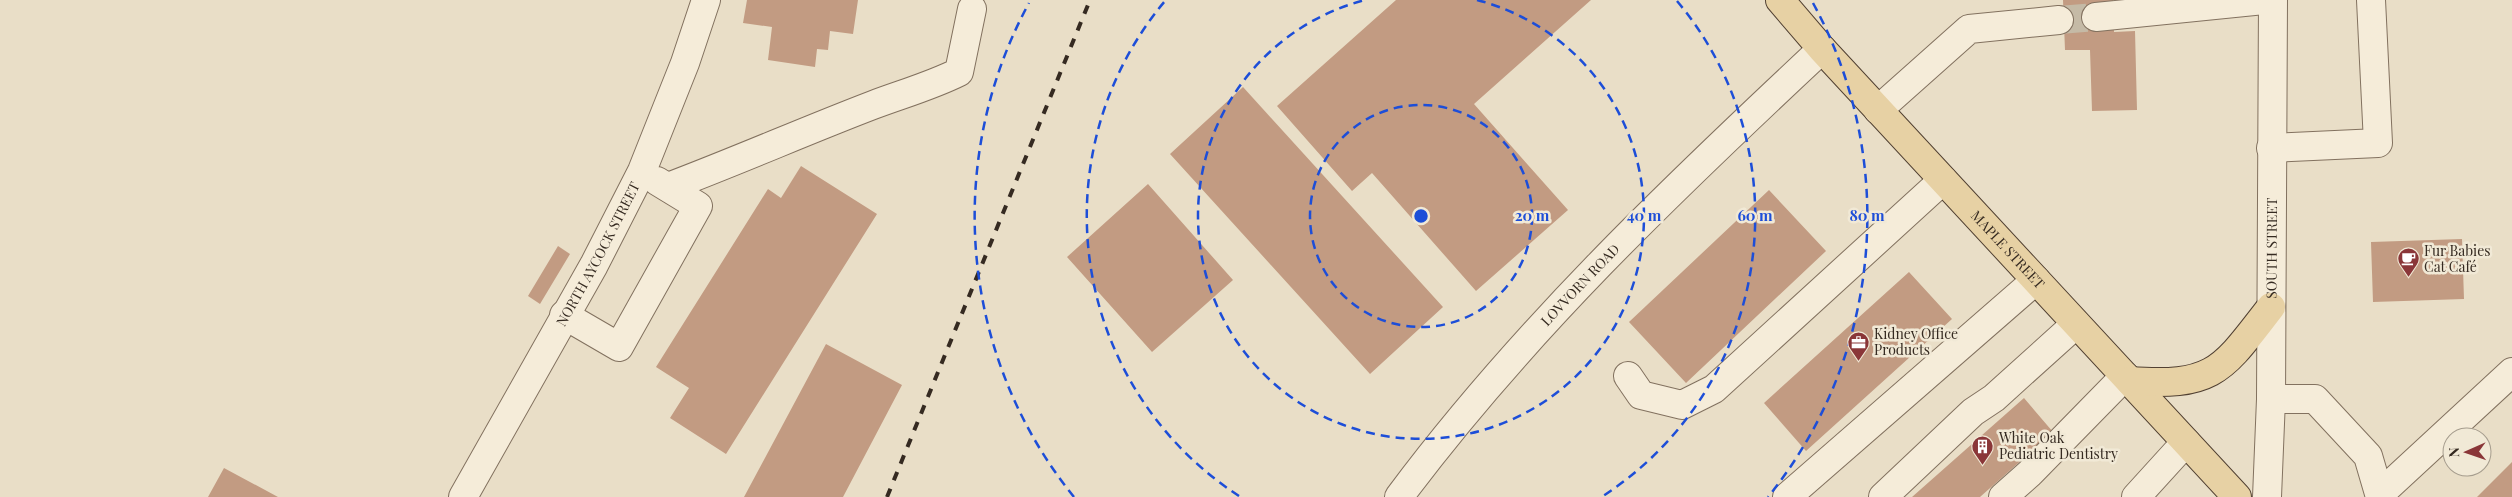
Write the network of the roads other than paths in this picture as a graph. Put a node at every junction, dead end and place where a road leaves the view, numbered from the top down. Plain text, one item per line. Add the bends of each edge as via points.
1 (706, 0) edge
2 (1780, 0) edge
3 (2264, 0) edge
4 (2273, 0) edge
5 (2371, 0) edge
6 (972, 9) dead end
7 (2096, 17) tunnel mouth
8 (2060, 20) tunnel mouth
9 (1822, 50) junction
10 (1878, 110) junction
11 (2271, 148) junction
12 (642, 171) junction
13 (1943, 180) junction
14 (668, 187) junction
15 (2036, 280) junction
16 (2271, 306) junction
17 (564, 315) junction
18 (2076, 324) junction
19 (2512, 372) edge
20 (1628, 376) dead end
21 (2127, 378) junction
22 (2271, 399) junction
23 (2186, 442) junction
24 (2380, 496) edge
25 (463, 497) edge
26 (1399, 497) edge
27 (1787, 497) edge
28 (1883, 497) edge
29 (2003, 497) edge
30 (2136, 497) edge
31 (2237, 497) edge
32 (2266, 497) edge

1 - 12 street, NORTH AYCOCK STREET
2 - 9 main road, MAPLE STREET
3 - 7 street
4 - 11 street, SOUTH STREET
5 - 11 street via 2378,143
6 - 14 street via 959,72
8 - 10 street via 1969,29
9 - 10 main road, MAPLE STREET
9 - 26 street, LOVVORN ROAD via 1678,184 1503,368
10 - 13 main road, MAPLE STREET
11 - 16 street, SOUTH STREET
12 - 14 street
12 - 17 street, NORTH AYCOCK STREET via 594,265
13 - 15 main road, MAPLE STREET
13 - 20 street via 1714,389 1682,405 1641,395
14 - 17 street via 698,206 619,347
15 - 18 main road, MAPLE STREET
15 - 27 street
16 - 21 main road via 2232,357 2213,372 2196,380 2170,382
16 - 22 street, SOUTH STREET
17 - 25 street, NORTH AYCOCK STREET
18 - 21 main road, MAPLE STREET
18 - 28 street via 1994,398 1973,412
19 - 24 street
21 - 23 main road, MAPLE STREET
21 - 29 street
22 - 24 street via 2315,399 2368,456
22 - 32 street, SOUTH STREET
23 - 30 street
23 - 31 main road, MAPLE STREET

